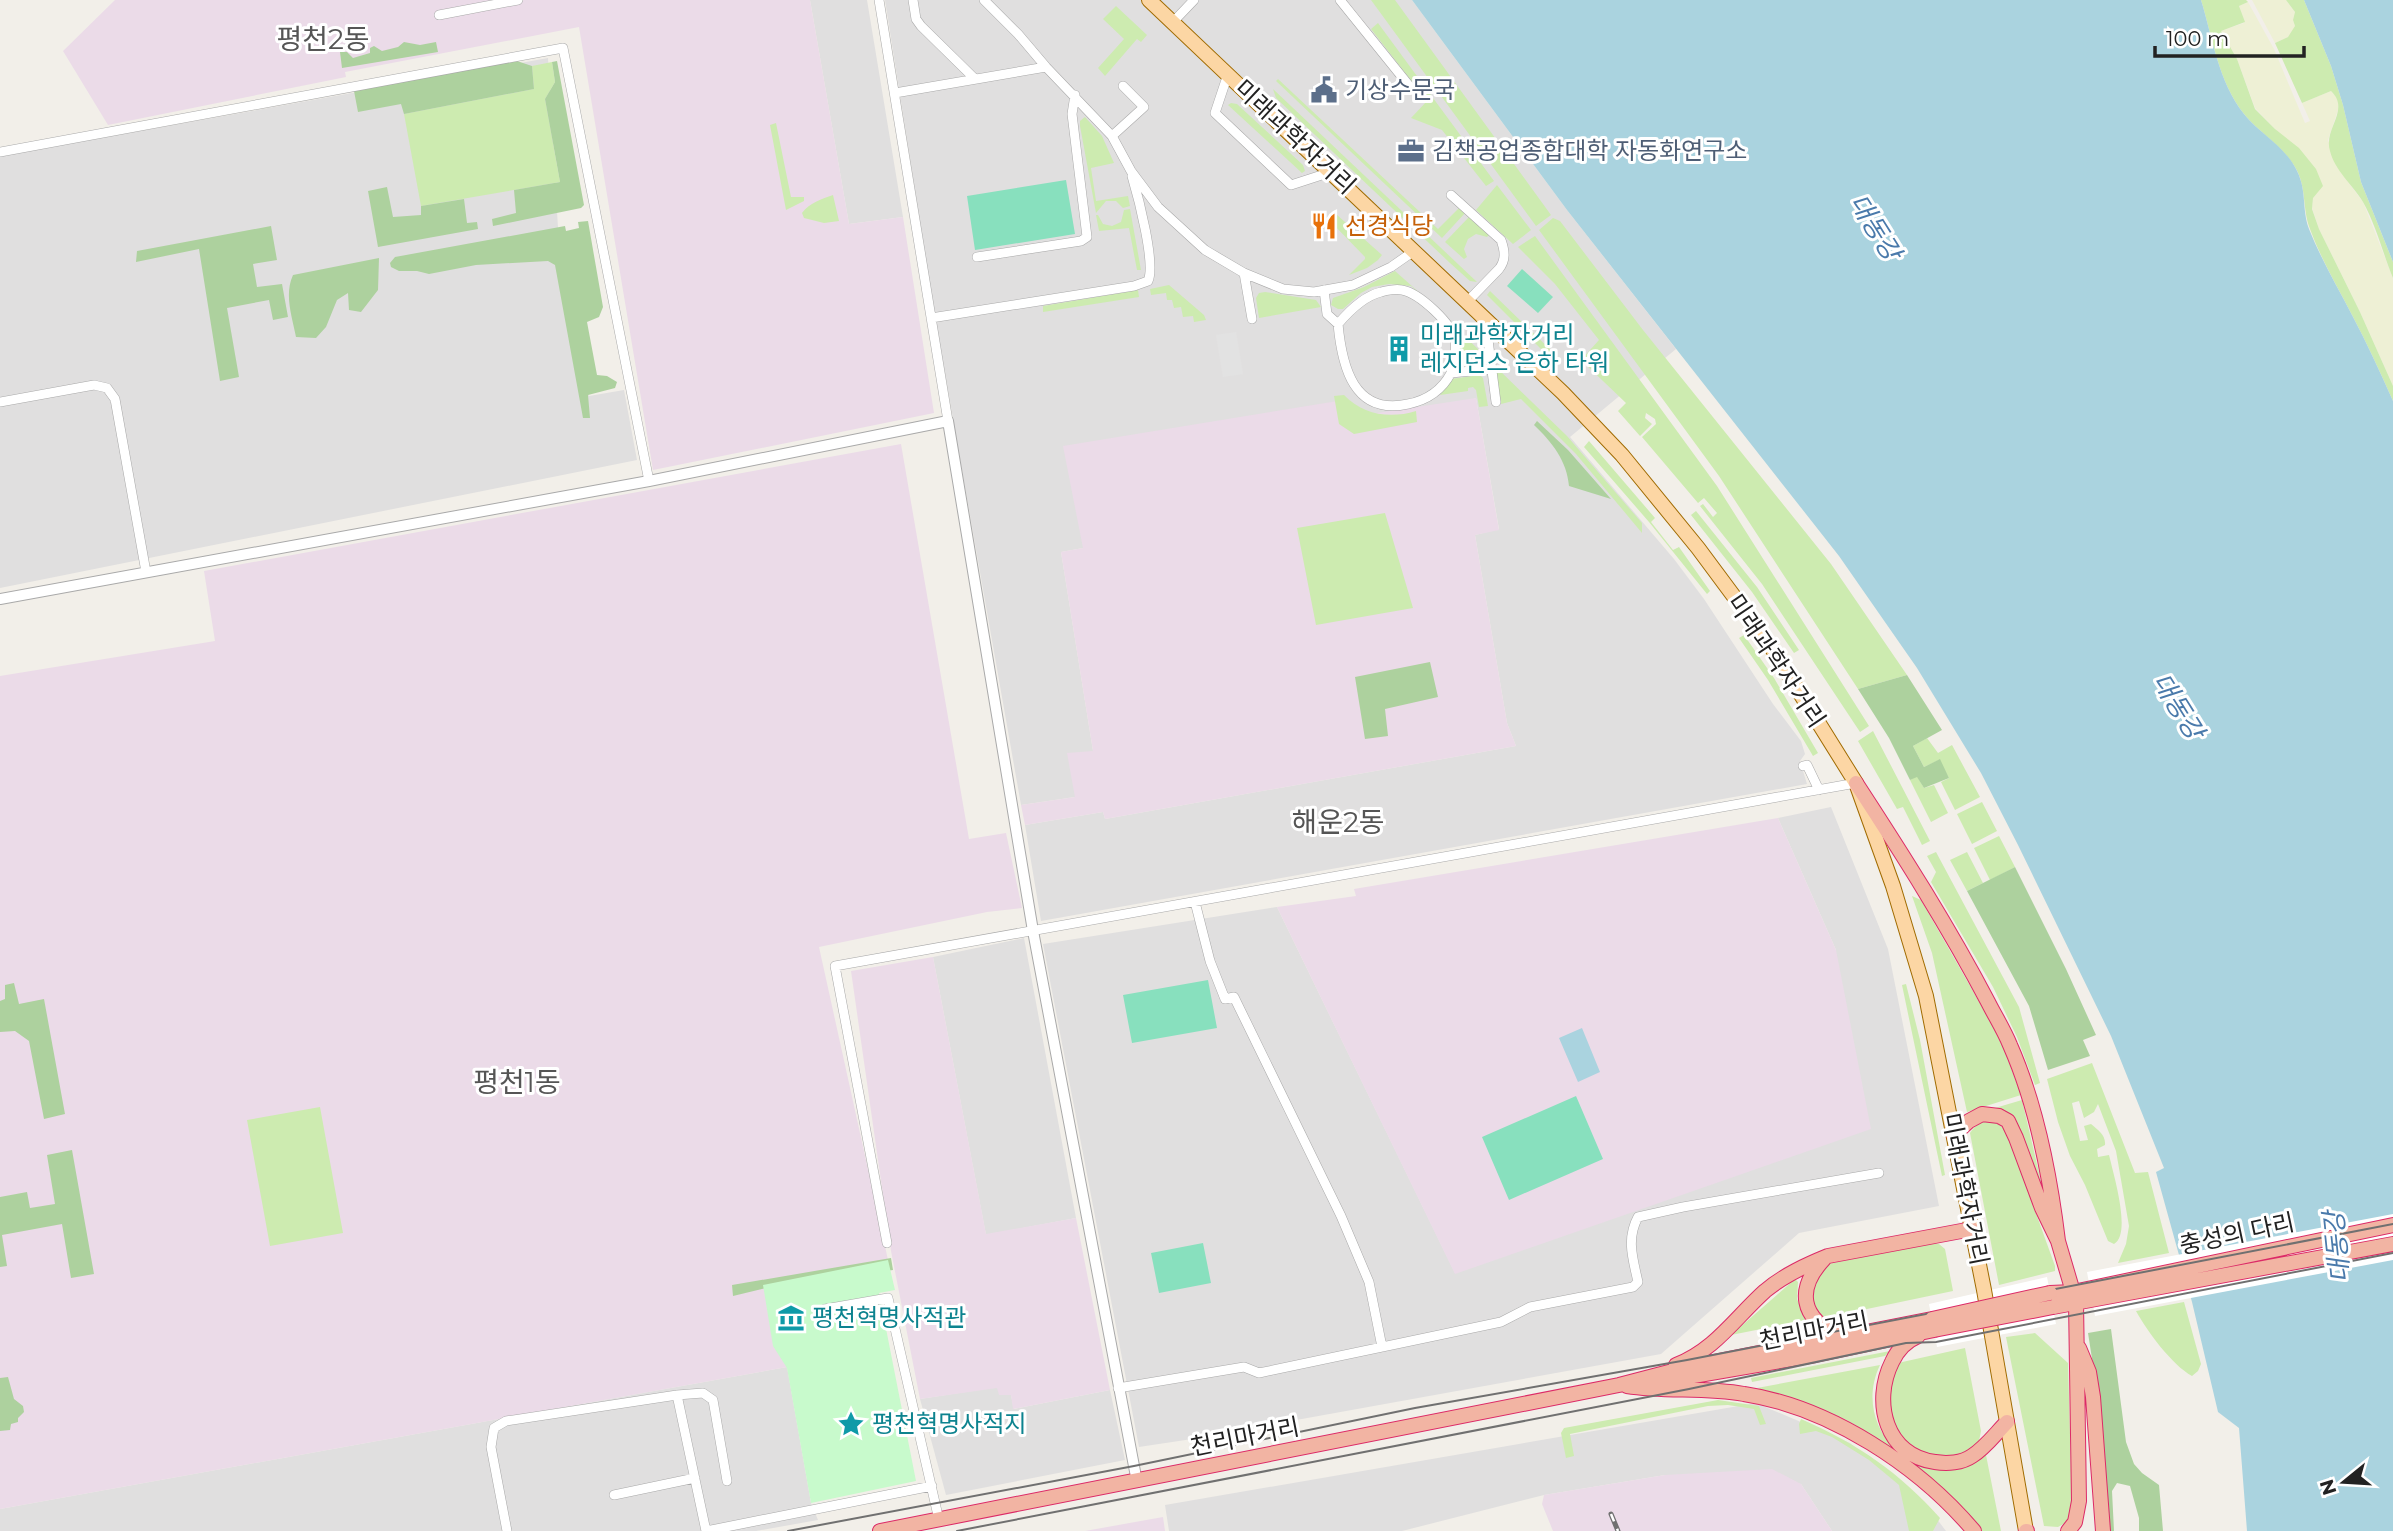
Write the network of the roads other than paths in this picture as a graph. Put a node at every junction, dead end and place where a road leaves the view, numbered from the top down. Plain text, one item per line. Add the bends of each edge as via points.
1 (518, 0) edge
2 (879, 0) edge
3 (914, 0) edge
4 (984, 0) edge
5 (1149, 0) edge
6 (1194, 0) edge
7 (1340, 0) edge
8 (439, 15) dead end
9 (1172, 22) junction
10 (1046, 67) junction
11 (1227, 74) junction
12 (975, 79) junction
13 (1123, 86) dead end
14 (1412, 88) dead end
15 (895, 93) junction
16 (1074, 95) junction
17 (1112, 136) junction
18 (0, 152) edge
19 (1130, 171) junction
20 (1331, 172) junction
21 (1451, 195) dead end
22 (1414, 251) junction
23 (977, 257) dead end
24 (1244, 273) junction
25 (1324, 290) junction
26 (1467, 302) junction
27 (1479, 314) junction
28 (931, 318) junction
29 (1252, 319) dead end
30 (1338, 324) junction
31 (1491, 369) junction
32 (1451, 373) junction
33 (0, 402) edge
34 (1496, 402) dead end
35 (948, 421) junction
36 (649, 481) junction
37 (146, 572) junction
38 (0, 599) edge
39 (1803, 766) dead end
40 (1856, 783) junction
41 (1819, 790) junction
42 (1195, 902) junction
43 (1034, 931) junction
44 (1954, 1135) junction
45 (1879, 1173) dead end
46 (2393, 1225) edge
47 (1972, 1229) junction
48 (2058, 1241) junction
49 (887, 1243) dead end
50 (2393, 1244) edge
51 (1828, 1256) junction
52 (2091, 1294) junction
53 (2074, 1297) junction
54 (825, 1309) dead end
55 (1933, 1324) junction
56 (1839, 1336) junction
57 (2075, 1341) junction
58 (1382, 1347) junction
59 (1619, 1385) junction
60 (1118, 1388) junction
61 (677, 1395) junction
62 (2007, 1422) junction
63 (695, 1478) junction
64 (727, 1481) dead end
65 (1137, 1482) junction
66 (932, 1486) junction
67 (614, 1495) dead end
68 (939, 1520) junction
69 (507, 1531) edge
70 (706, 1531) edge
71 (880, 1531) edge
72 (1974, 1531) edge
73 (2027, 1531) edge
74 (2068, 1531) edge
75 (2103, 1531) edge

1 - 8 street
2 - 15 street
3 - 12 street via 921,26
4 - 10 street
5 - 9 main road, 미래과학자거리
6 - 9 street
7 - 14 street
9 - 11 main road, 미래과학자거리
10 - 12 street
10 - 16 street
11 - 20 main road, 미래과학자거리
11 - 20 street via 1215,113 1281,176 1291,185
12 - 15 street
13 - 17 street via 1144,107
15 - 28 street
16 - 17 street
16 - 23 street via 1072,114 1087,237
17 - 19 street
18 - 36 street via 563,48
19 - 24 street via 1158,207 1205,250
19 - 28 street via 1150,260 1148,281
20 - 22 main road, 미래과학자거리
21 - 26 street via 1501,240 1505,249 1503,264
22 - 25 street via 1370,278
22 - 26 main road, 미래과학자거리
24 - 25 street via 1283,289
24 - 29 street
25 - 30 street via 1327,314
26 - 27 main road, 미래과학자거리
27 - 31 street via 1487,332
27 - 40 main road, 미래과학자거리 via 1622,455 1698,548 1770,645
28 - 35 street
30 - 32 street via 1348,373 1374,404 1395,407 1417,402 1438,391
30 - 32 street via 1362,301 1380,292 1411,293 1453,332
31 - 32 street
31 - 34 street
33 - 37 street via 94,385 107,388 115,400
35 - 36 street
35 - 43 street
36 - 37 street
37 - 38 street
39 - 41 street via 1807,765
40 - 41 street
40 - 44 main road, 미래과학자거리 via 1911,940
40 - 48 highway via 1923,885 2010,1045 2039,1132
41 - 42 street
42 - 43 street
42 - 58 street via 1225,999 1234,998 1369,1282
43 - 49 street via 835,966
43 - 60 street
44 - 47 main road, 미래과학자거리
44 - 48 highway via 1982,1114 2008,1121
45 - 58 street via 1638,1217 1630,1242 1639,1282 1633,1287 1530,1307 1501,1322
46 - 52 highway, 충성의 다리
47 - 51 highway
47 - 62 main road, 미래과학자거리
48 - 53 highway
50 - 52 highway
51 - 56 highway via 1809,1279 1806,1300 1815,1319
51 - 59 highway via 1765,1291 1706,1349 1680,1364
52 - 53 highway
53 - 55 highway, bridge
53 - 57 highway
54 - 66 street via 888,1298
55 - 56 highway, 천리마거리
55 - 59 highway, 천리마거리 via 1684,1379
55 - 62 highway via 1895,1354 1884,1381 1882,1408 1899,1444 1928,1462 1961,1461 1982,1448
56 - 59 highway, 천리마거리
57 - 74 highway via 2079,1501
57 - 75 highway via 2089,1372 2093,1397
58 - 60 street via 1259,1373 1244,1367
59 - 65 highway, 천리마거리
59 - 72 highway via 1746,1394 1813,1413 1916,1475
60 - 65 street
61 - 63 street
61 - 64 street via 703,1393 713,1400
61 - 69 street via 506,1421 494,1428 491,1447
62 - 73 main road, 미래과학자거리
63 - 67 street
63 - 70 street
65 - 68 highway, 천리마거리
66 - 68 street
66 - 70 street
68 - 71 highway, 천리마거리

